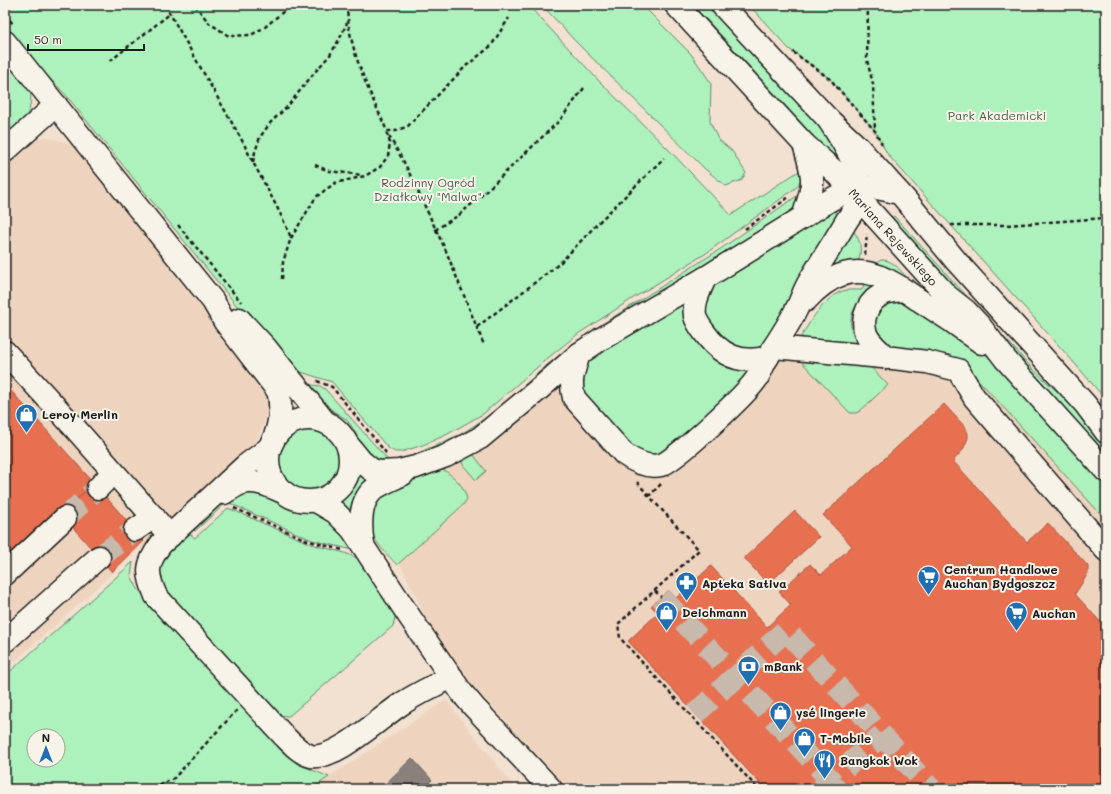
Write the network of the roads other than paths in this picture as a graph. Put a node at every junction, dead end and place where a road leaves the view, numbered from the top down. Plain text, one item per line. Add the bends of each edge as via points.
1 (676, 5) edge
2 (722, 5) edge
3 (5, 42) edge
4 (56, 105) junction
5 (828, 119) junction
6 (804, 144) junction
7 (5, 150) edge
8 (856, 192) junction
9 (899, 193) junction
10 (804, 217) junction
11 (705, 278) junction
12 (903, 290) junction
13 (213, 301) junction
14 (797, 309) junction
15 (5, 352) edge
16 (771, 352) junction
17 (579, 354) junction
18 (887, 358) junction
19 (1006, 360) junction
20 (325, 422) junction
21 (1106, 432) edge
22 (348, 445) junction
23 (271, 446) junction
24 (435, 460) junction
25 (1106, 472) edge
26 (285, 494) junction
27 (316, 501) junction
28 (217, 504) junction
29 (154, 517) junction
30 (65, 518) tunnel mouth
31 (134, 530) tunnel mouth
32 (170, 536) junction
33 (1106, 550) edge
34 (367, 551) junction
35 (99, 556) tunnel mouth
36 (5, 574) edge
37 (5, 642) edge
38 (452, 677) junction
39 (551, 789) edge

1 - 6 street, Mariana Rejewskiego
2 - 5 street
3 - 4 street
4 - 7 street
4 - 13 street
5 - 8 street via 856,169
5 - 9 street via 859,148
6 - 8 street, Mariana Rejewskiego
6 - 10 street via 812,183
8 - 9 street via 876,187
8 - 10 street via 832,199
8 - 14 street via 849,218 808,283
8 - 19 street, Mariana Rejewskiego via 872,231 966,311
9 - 21 street via 957,262 1085,404
10 - 11 street
11 - 16 street via 695,302 695,317 706,336 734,358 754,359
11 - 17 street
12 - 14 street via 874,274 840,274 826,281
12 - 18 street via 886,292 878,296 869,305 864,320 866,334
12 - 19 street
13 - 20 street via 239,318
13 - 23 street via 225,322 278,391 281,405
14 - 16 street
15 - 29 street via 69,421 106,480
16 - 17 street via 756,379 713,423 669,460 653,466 638,463 624,454 574,398 571,382
16 - 18 street
17 - 24 street via 480,438
18 - 33 street via 927,362 958,370 974,397
19 - 25 street, Mariana Rejewskiego
20 - 22 street via 335,428
20 - 23 street via 312,419 287,426 277,435
22 - 24 street via 361,461 372,470 380,472 399,471
22 - 27 street via 350,469 345,480 338,490
23 - 26 street via 268,459 270,472
23 - 28 street via 246,465
24 - 34 street via 377,487 366,499 360,522
26 - 27 street via 295,499
26 - 28 street via 268,485 242,483
27 - 34 street via 335,512 352,529
28 - 32 street
29 - 31 street
29 - 32 street
30 - 36 street
32 - 38 street via 154,554 149,567 149,579 156,596 296,748 311,756 338,749 403,703
34 - 38 street
35 - 37 street
38 - 39 street via 474,707

